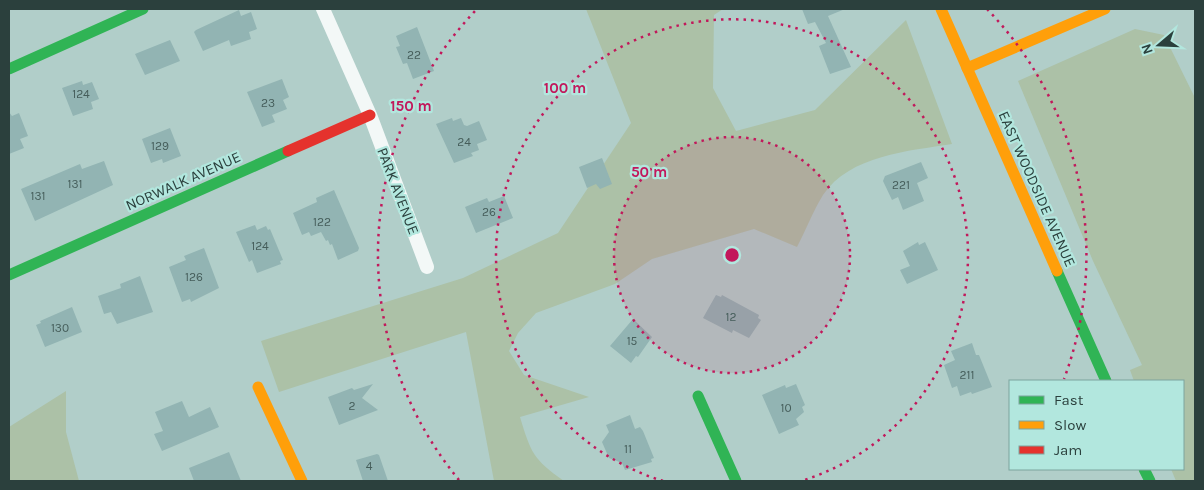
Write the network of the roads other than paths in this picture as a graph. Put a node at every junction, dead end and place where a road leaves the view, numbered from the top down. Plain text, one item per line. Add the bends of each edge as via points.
1 (143, 9) edge
2 (323, 9) edge
3 (941, 9) edge
4 (1105, 9) edge
5 (967, 68) junction
6 (9, 69) edge
7 (370, 115) junction
8 (427, 267) dead end
9 (9, 275) edge
10 (1106, 380) edge
11 (258, 387) dead end
12 (698, 396) dead end
13 (302, 481) edge
14 (736, 481) edge

1 - 6 street
2 - 7 street, PARK AVENUE
3 - 5 street, EAST WOODSIDE AVENUE
4 - 5 street
5 - 10 street, EAST WOODSIDE AVENUE
7 - 8 street, PARK AVENUE
7 - 9 street, NORWALK AVENUE
11 - 13 street
12 - 14 street

